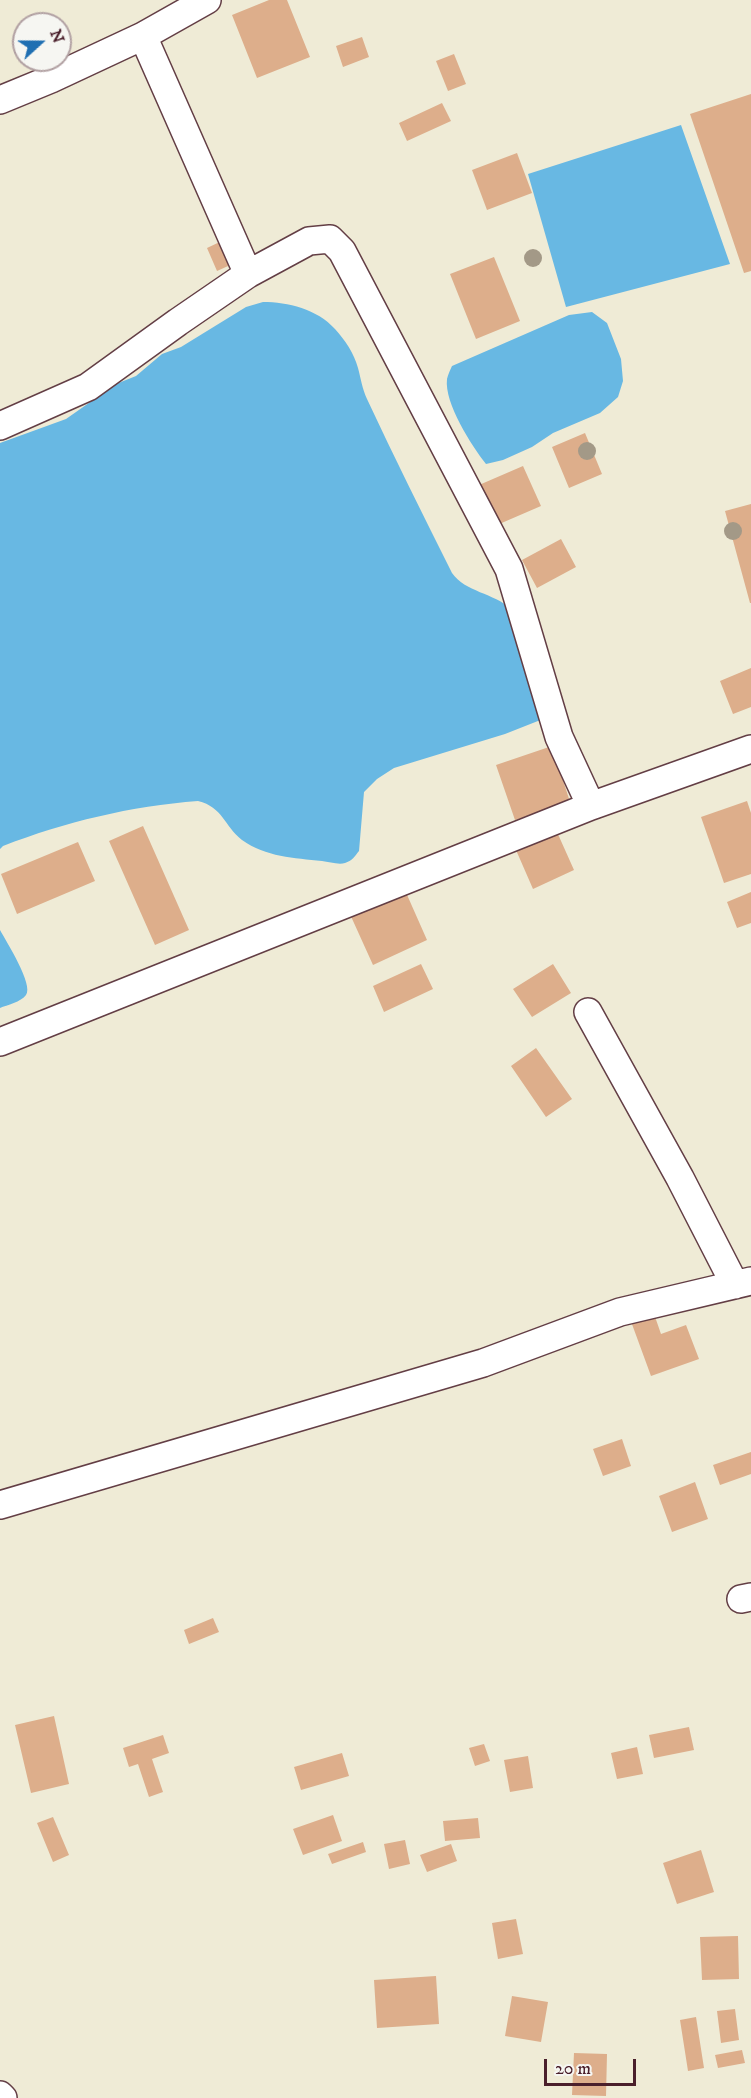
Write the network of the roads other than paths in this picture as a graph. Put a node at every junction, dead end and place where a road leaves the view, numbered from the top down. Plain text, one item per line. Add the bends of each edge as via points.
1 (207, 0) edge
2 (143, 36) junction
3 (0, 100) edge
4 (248, 274) junction
5 (0, 426) edge
6 (751, 749) edge
7 (591, 806) junction
8 (588, 1012) dead end
9 (0, 1042) edge
10 (743, 1283) edge
11 (0, 1505) edge

1 - 2 street
2 - 3 street
2 - 4 street
4 - 5 street via 88,387
4 - 7 street via 309,241 330,239 342,251 509,569 560,737
6 - 7 street
7 - 9 street
8 - 10 street
10 - 11 street via 620,1312 483,1363

